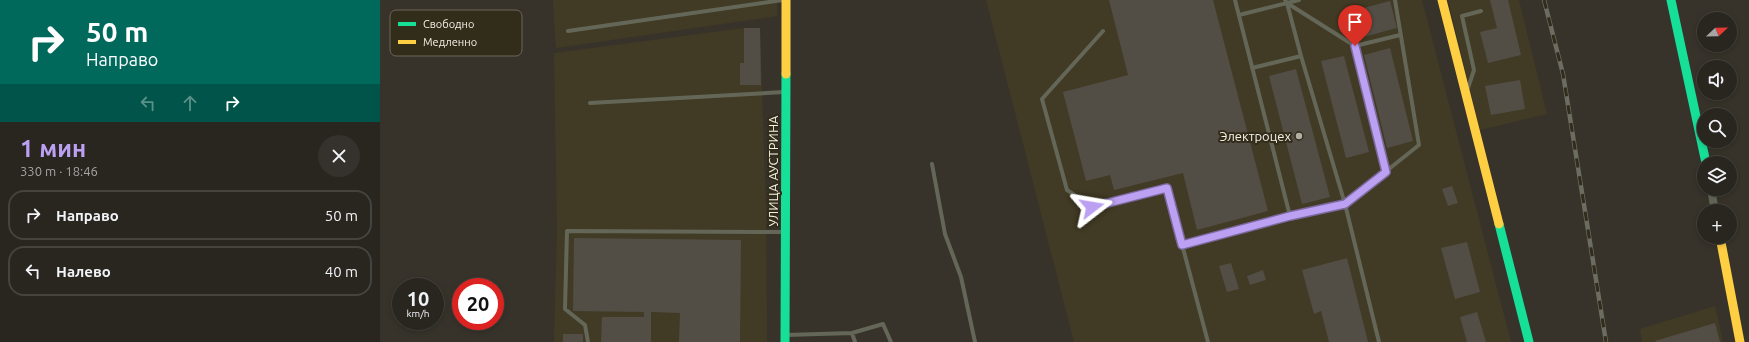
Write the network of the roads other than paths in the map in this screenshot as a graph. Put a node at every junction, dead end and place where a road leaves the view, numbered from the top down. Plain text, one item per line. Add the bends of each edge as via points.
1 (783, 0) edge
2 (786, 0) edge
3 (1235, 0) edge
4 (1299, 0) edge
5 (1395, 0) edge
6 (1442, 0) edge
7 (1671, 0) edge
8 (1286, 2) edge
9 (1481, 11) dead end
10 (1239, 15) junction
11 (568, 31) dead end
12 (1103, 31) dead end
13 (1400, 35) junction
14 (1355, 46) junction
15 (1301, 56) junction
16 (1252, 68) junction
17 (786, 92) junction
18 (1466, 94) junction
19 (590, 103) dead end
20 (1704, 156) edge
21 (932, 164) dead end
22 (1386, 172) junction
23 (1345, 204) junction
24 (1290, 216) junction
25 (786, 232) junction
26 (1721, 244) edge
27 (1182, 245) junction
28 (852, 333) junction
29 (785, 338) edge
30 (588, 342) edge
31 (855, 342) edge
32 (891, 342) edge
33 (975, 342) edge
34 (1208, 342) edge
35 (1379, 342) edge
36 (1529, 342) edge
37 (1740, 342) edge

1 - 11 lane
2 - 17 street, УЛИЦА АУСТРИНА
3 - 10 lane
4 - 8 lane
5 - 13 lane
6 - 18 street
7 - 20 street
8 - 10 lane
8 - 14 lane
8 - 15 lane
9 - 18 lane via 1462,16 1474,70
10 - 16 lane
12 - 27 lane via 1042,99 1067,190 1092,207 1167,188
13 - 14 lane
13 - 22 lane via 1420,145
14 - 22 lane
15 - 16 lane
15 - 23 lane
16 - 24 lane
17 - 19 lane
17 - 25 street, УЛИЦА АУСТРИНА
18 - 36 street
21 - 33 lane via 945,234 961,277
22 - 23 lane
23 - 24 lane
23 - 35 lane
24 - 27 lane
25 - 29 street, УЛИЦА АУСТРИНА
25 - 30 lane via 567,231 565,309 585,325
26 - 37 street
27 - 34 lane
28 - 29 lane
28 - 31 lane
28 - 32 lane via 884,324

